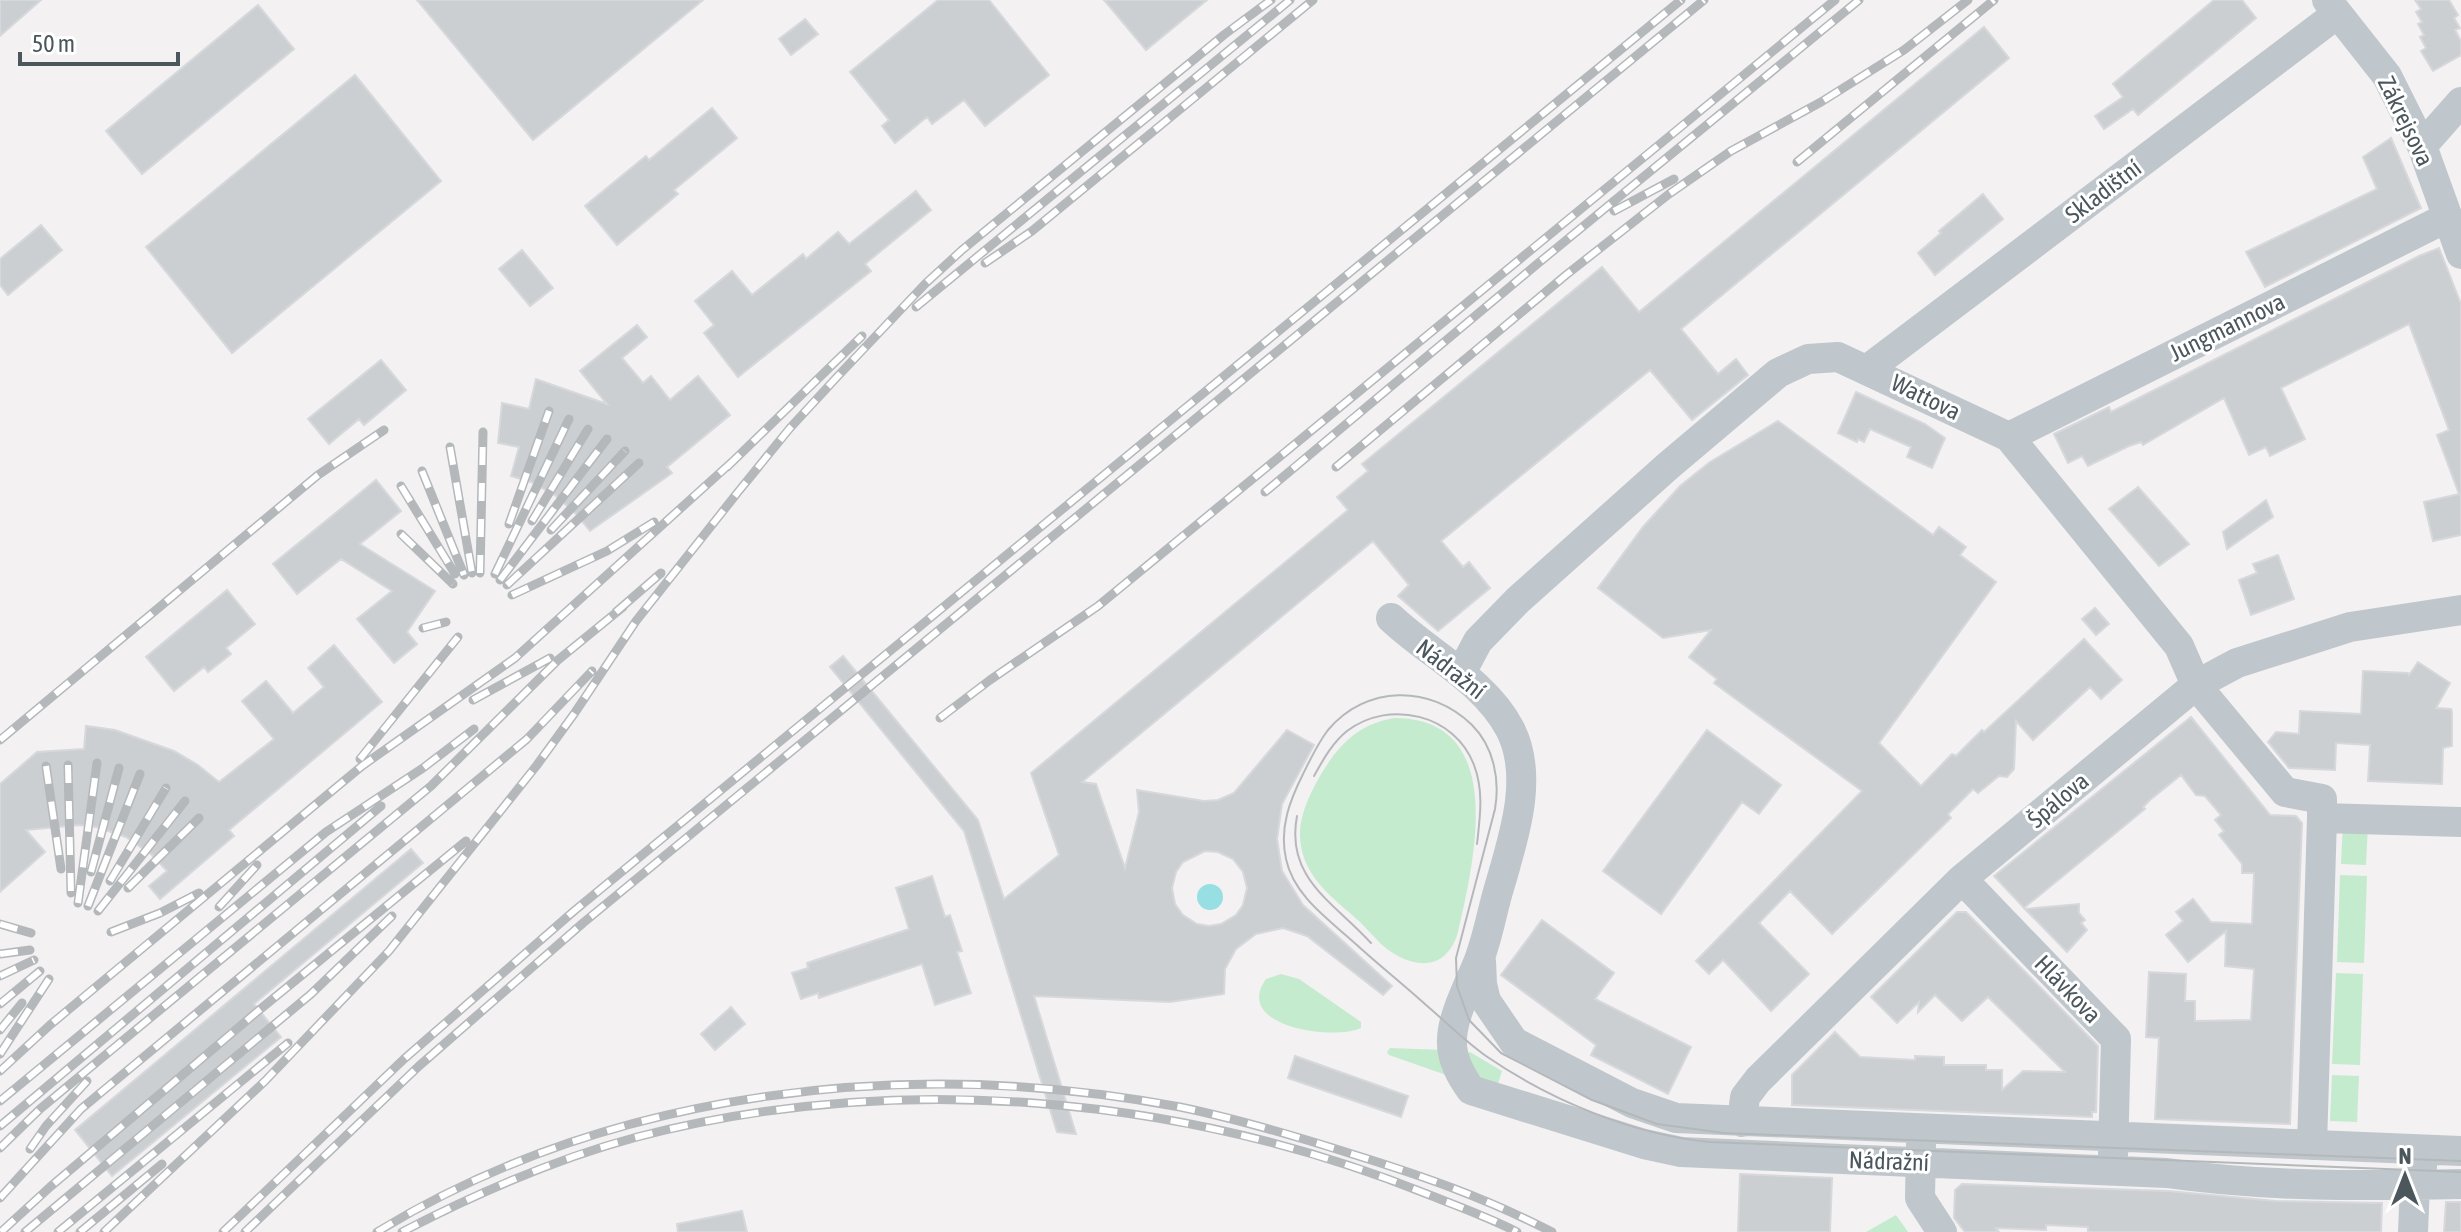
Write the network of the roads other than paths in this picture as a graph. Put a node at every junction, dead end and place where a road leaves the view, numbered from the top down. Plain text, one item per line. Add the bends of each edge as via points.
1 (2332, 7) edge
2 (2461, 102) edge
3 (2422, 146) junction
4 (2446, 218) junction
5 (2461, 254) edge
6 (1868, 369) junction
7 (2009, 437) junction
8 (2461, 610) edge
9 (1391, 618) dead end
10 (1461, 673) junction
11 (2196, 685) junction
12 (2322, 818) junction
13 (2461, 822) edge
14 (1962, 879) junction
15 (1481, 955) junction
16 (1742, 1122) junction
17 (1921, 1129) junction
18 (2114, 1137) junction
19 (2312, 1145) junction
20 (2427, 1149) junction
21 (2461, 1151) edge
22 (1920, 1162) junction
23 (2113, 1170) junction
24 (2461, 1184) edge
25 (2415, 1185) junction
26 (1942, 1232) edge
27 (2413, 1232) edge

1 - 3 street, Zákrejsova via 2387,76
1 - 6 street, Skladištní
2 - 3 street
3 - 4 street, Zákrejsova
4 - 5 street, Zákrejsova
4 - 7 street, Jungmannova
6 - 7 street, Wattova
6 - 10 street, Wattova via 1838,357 1808,359 1778,373 1518,600 1478,641
7 - 11 street, Wattova via 2179,646
8 - 11 street, Špálova via 2350,627 2237,663
9 - 10 street, Nádražní
10 - 15 street, Nádražní via 1500,712 1519,755 1513,835
11 - 12 street, Wattova via 2285,792 2322,799
11 - 14 street, Špálova
12 - 13 street
12 - 19 street
14 - 16 street, Špálova via 1758,1080 1745,1097
14 - 18 street, Hlávkova via 2116,1039
15 - 16 street, Nádražní via 1486,1001 1514,1042 1643,1108 1685,1119
15 - 22 street, Nádražní via 1452,1040 1458,1070 1471,1090 1669,1151
16 - 17 street, Nádražní
17 - 18 street, Nádražní
17 - 22 street
18 - 19 street, Nádražní
18 - 23 street, Hlávkova
19 - 20 street, Nádražní
20 - 21 street, Nádražní
20 - 25 street
22 - 23 street, Nádražní
22 - 26 street via 1920,1198
23 - 25 street, Nádražní
24 - 25 street, Nádražní
25 - 27 street

